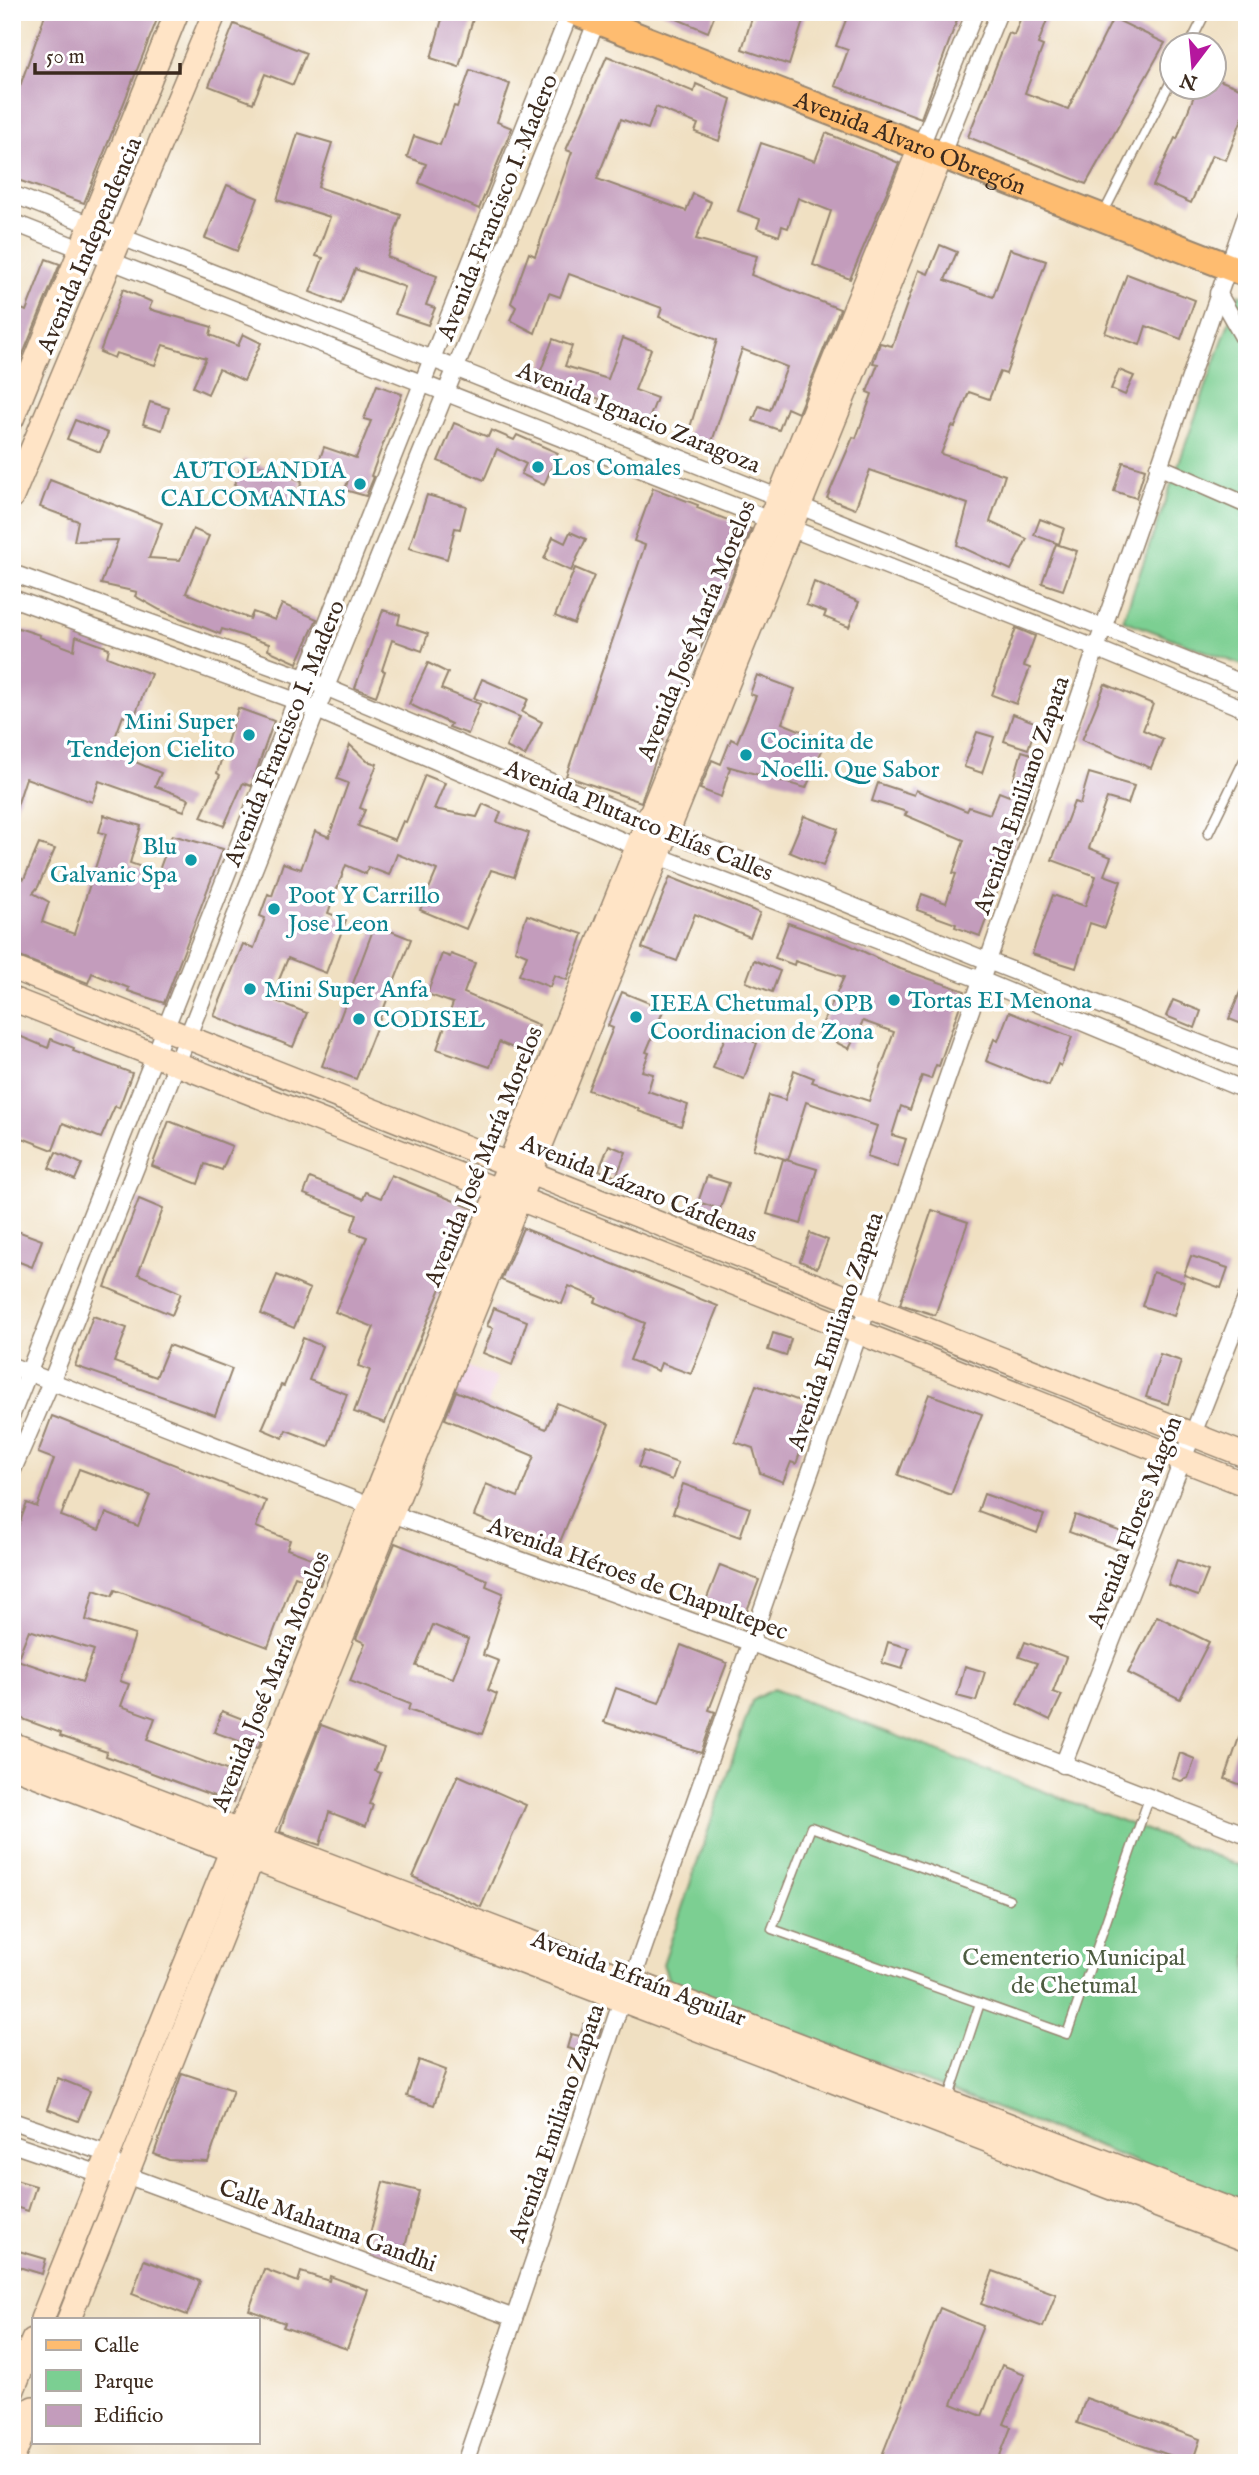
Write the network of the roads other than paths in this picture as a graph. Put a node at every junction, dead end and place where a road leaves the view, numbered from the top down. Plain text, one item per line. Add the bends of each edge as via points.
1 (177, 12) edge
2 (215, 12) edge
3 (570, 12) edge
4 (975, 12) edge
5 (999, 12) edge
6 (1206, 12) edge
7 (591, 15) edge
8 (1196, 32) edge
9 (1159, 102) edge
10 (134, 118) junction
11 (166, 129) junction
12 (931, 152) junction
13 (12, 194) edge
14 (1247, 213) edge
15 (1101, 217) junction
16 (12, 222) edge
17 (89, 225) junction
18 (121, 238) junction
19 (81, 248) junction
20 (112, 260) junction
21 (1237, 270) edge
22 (1218, 293) junction
23 (1247, 344) edge
24 (432, 359) junction
25 (456, 368) junction
26 (422, 382) junction
27 (447, 393) junction
28 (12, 419) edge
29 (1158, 466) junction
30 (12, 498) edge
31 (789, 502) junction
32 (1247, 505) edge
33 (780, 524) junction
34 (12, 573) edge
35 (12, 598) edge
36 (1103, 626) junction
37 (1096, 648) junction
38 (304, 678) junction
39 (1247, 685) edge
40 (326, 687) junction
41 (296, 701) junction
42 (1247, 710) edge
43 (318, 711) junction
44 (1247, 754) edge
45 (647, 821) junction
46 (668, 831) junction
47 (1208, 834) dead end
48 (648, 851) junction
49 (988, 961) junction
50 (12, 968) edge
51 (981, 980) junction
52 (12, 999) edge
53 (166, 1029) junction
54 (188, 1038) junction
55 (155, 1055) junction
56 (1247, 1062) edge
57 (177, 1064) junction
58 (1247, 1091) edge
59 (508, 1164) junction
60 (530, 1173) junction
61 (498, 1190) junction
62 (519, 1199) junction
63 (1247, 1296) edge
64 (869, 1307) junction
65 (860, 1332) junction
66 (12, 1366) edge
67 (30, 1373) junction
68 (51, 1382) junction
69 (12, 1413) edge
70 (1192, 1435) junction
71 (1247, 1456) edge
72 (1183, 1460) junction
73 (12, 1472) edge
74 (1247, 1485) edge
75 (370, 1506) junction
76 (392, 1514) junction
77 (750, 1642) junction
78 (12, 1744) edge
79 (1063, 1765) junction
80 (12, 1766) edge
81 (1149, 1798) junction
82 (1247, 1835) edge
83 (234, 1840) junction
84 (257, 1849) junction
85 (1009, 1899) dead end
86 (627, 1990) junction
87 (979, 2003) junction
88 (944, 2112) junction
89 (12, 2121) edge
90 (12, 2144) edge
91 (104, 2164) junction
92 (126, 2175) junction
93 (1247, 2216) edge
94 (1247, 2240) edge
95 (42, 2318) edge
96 (69, 2318) edge
97 (514, 2318) junction
98 (32, 2342) edge
99 (12, 2392) edge
100 (32, 2410) edge
101 (12, 2460) edge
102 (465, 2463) edge

1 - 10 main road, Avenida Independencia
2 - 11 main road, Avenida Independencia
3 - 24 street, Avenida Francisco I. Madero
4 - 12 street, Avenida José María Morelos
5 - 12 street, Avenida José María Morelos
6 - 8 lane
7 - 12 main road, Avenida Álvaro Obregón
7 - 25 street, Avenida Francisco I. Madero
9 - 15 lane
10 - 11 main road
10 - 17 main road, Avenida Independencia
11 - 18 main road, Avenida Independencia
12 - 15 main road, Avenida Álvaro Obregón
12 - 31 main road, Avenida José María Morelos
13 - 17 street, Avenida Ignacio Zaragoza
14 - 21 street, Avenida Emiliano Zapata
15 - 21 main road, Avenida Álvaro Obregón
16 - 19 street, Avenida Ignacio Zaragoza
17 - 18 street, Avenida Ignacio Zaragoza
17 - 19 main road, Avenida Independencia
18 - 20 main road, Avenida Independencia
18 - 24 street, Avenida Ignacio Zaragoza
19 - 20 street, Avenida Ignacio Zaragoza
19 - 28 main road, Avenida Independencia
20 - 26 street, Avenida Ignacio Zaragoza
20 - 30 main road, Avenida Independencia
21 - 22 street, Avenida Emiliano Zapata
22 - 23 street
22 - 29 street, Avenida Emiliano Zapata
24 - 25 street, Avenida Ignacio Zaragoza
24 - 26 street, Avenida Francisco I. Madero
25 - 27 street, Avenida Francisco I. Madero
25 - 31 street, Avenida Ignacio Zaragoza
26 - 27 street, Avenida Ignacio Zaragoza
26 - 38 street, Avenida Francisco I. Madero
27 - 33 street, Avenida Ignacio Zaragoza
27 - 40 street, Avenida Francisco I. Madero
29 - 32 street
29 - 36 street, Avenida Emiliano Zapata
31 - 33 main road, Avenida José María Morelos
31 - 36 street, Avenida Ignacio Zaragoza
33 - 37 street, Avenida Ignacio Zaragoza
33 - 45 main road, Avenida José María Morelos
33 - 46 main road, Avenida José María Morelos
34 - 38 street, Avenida Plutarco Elías Calles
35 - 41 street, Avenida Plutarco Elías Calles
36 - 37 street, Avenida Emiliano Zapata
36 - 39 street, Avenida Ignacio Zaragoza
37 - 42 street, Avenida Ignacio Zaragoza
37 - 49 street, Avenida Emiliano Zapata
38 - 40 street, Avenida Plutarco Elías Calles
38 - 41 street, Avenida Francisco I. Madero
40 - 43 street, Avenida Francisco I. Madero
40 - 45 street, Avenida Plutarco Elías Calles
41 - 43 street, Avenida Plutarco Elías Calles
41 - 53 street, Avenida Francisco I. Madero
43 - 48 street, Avenida Plutarco Elías Calles
43 - 54 street, Avenida Francisco I. Madero
44 - 47 lane
45 - 46 street, Avenida Plutarco Elías Calles
45 - 48 main road, Avenida José María Morelos
46 - 48 main road, Avenida José María Morelos
46 - 49 street, Avenida Plutarco Elías Calles
48 - 51 street, Avenida Plutarco Elías Calles
48 - 59 main road, Avenida José María Morelos
48 - 60 main road, Avenida José María Morelos
49 - 51 street, Avenida Emiliano Zapata
49 - 56 street, Avenida Plutarco Elías Calles
50 - 53 main road, Avenida Lázaro Cárdenas
51 - 58 street, Avenida Plutarco Elías Calles
51 - 64 street, Avenida Emiliano Zapata
52 - 55 main road
53 - 54 main road, Avenida Lázaro Cárdenas
53 - 55 street, Avenida Francisco I. Madero
54 - 57 street, Avenida Francisco I. Madero
54 - 59 main road, Avenida Lázaro Cárdenas
55 - 57 main road
55 - 67 street, Avenida Francisco I. Madero
57 - 61 main road
57 - 68 street, Avenida Francisco I. Madero
59 - 60 main road, Avenida Lázaro Cárdenas
59 - 61 main road, Avenida José María Morelos
60 - 62 main road, Avenida José María Morelos
60 - 64 main road, Avenida Lázaro Cárdenas
61 - 62 main road
61 - 75 main road, Avenida José María Morelos
62 - 65 main road
62 - 76 main road, Avenida José María Morelos
63 - 70 street, Avenida Flores Magón
64 - 65 street, Avenida Emiliano Zapata
64 - 70 main road, Avenida Lázaro Cárdenas
65 - 72 main road
65 - 77 street, Avenida Emiliano Zapata
66 - 67 street, Avenida Héroes de Chapultepec
67 - 68 street, Avenida Héroes de Chapultepec
67 - 69 street, Avenida Francisco I. Madero
68 - 73 street, Avenida Francisco I. Madero
68 - 75 street, Avenida Héroes de Chapultepec
70 - 71 main road, Avenida Lázaro Cárdenas
70 - 72 street, Avenida Flores Magón
72 - 74 main road
72 - 79 street, Avenida Flores Magón
75 - 76 street, Avenida Héroes de Chapultepec
75 - 83 main road, Avenida José María Morelos
76 - 77 street, Avenida Héroes de Chapultepec
76 - 84 main road, Avenida José María Morelos
77 - 79 street, Avenida Héroes de Chapultepec
77 - 86 street, Avenida Emiliano Zapata
78 - 83 main road, Avenida Efraín Aguilar
79 - 81 street, Avenida Héroes de Chapultepec
80 - 83 main road, Avenida Efraín Aguilar
81 - 82 street, Avenida Héroes de Chapultepec
81 - 87 lane via 1067,2034
83 - 84 main road, Avenida Efraín Aguilar
83 - 91 main road, Avenida José María Morelos
84 - 86 main road, Avenida Efraín Aguilar
84 - 92 main road, Avenida José María Morelos
85 - 87 lane via 811,1827 772,1929
86 - 88 main road, Avenida Efraín Aguilar
86 - 97 street, Avenida Emiliano Zapata
87 - 88 lane
88 - 93 main road, Avenida Efraín Aguilar
88 - 94 main road, Avenida Efraín Aguilar
89 - 91 street
90 - 91 street
91 - 92 street, Calle Mahatma Gandhi
91 - 95 main road, Avenida José María Morelos
92 - 96 main road, Avenida José María Morelos
92 - 97 street, Calle Mahatma Gandhi
97 - 102 street, Avenida Emiliano Zapata
98 - 99 main road
100 - 101 main road

